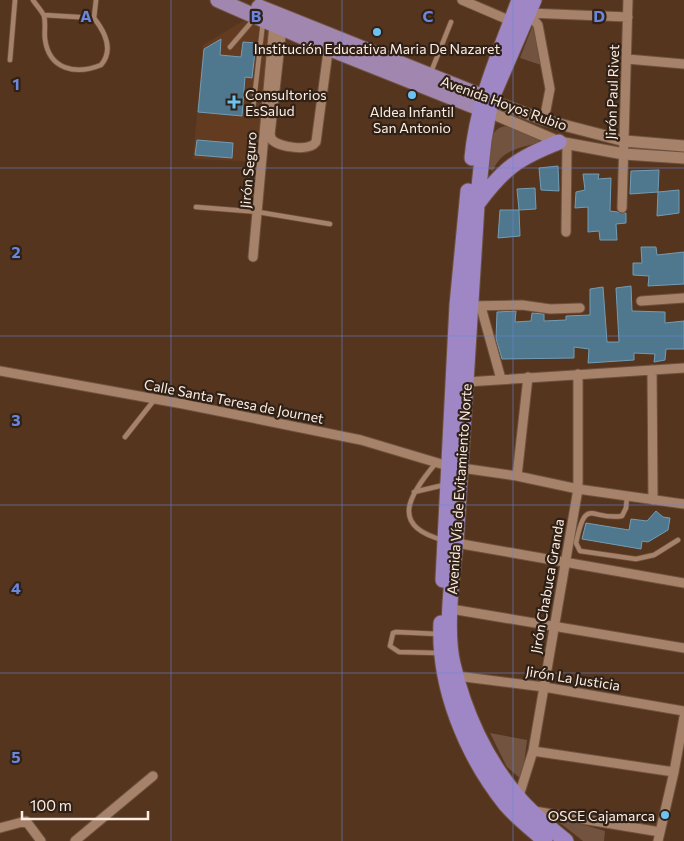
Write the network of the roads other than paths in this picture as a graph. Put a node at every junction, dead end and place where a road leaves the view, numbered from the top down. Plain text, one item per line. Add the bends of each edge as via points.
1 (15, 0) edge
2 (33, 0) edge
3 (96, 0) edge
4 (218, 0) edge
5 (462, 0) edge
6 (520, 0) edge
7 (628, 0) edge
8 (239, 2) edge
9 (531, 7) edge
10 (44, 15) junction
11 (628, 17) junction
12 (94, 18) junction
13 (267, 19) junction
14 (511, 21) junction
15 (452, 22) dead end
16 (329, 42) junction
17 (230, 48) dead end
18 (628, 59) junction
19 (10, 60) dead end
20 (684, 64) edge
21 (429, 76) junction
22 (486, 104) junction
23 (253, 109) dead end
24 (544, 120) junction
25 (625, 141) junction
26 (563, 143) junction
27 (684, 146) edge
28 (624, 154) junction
29 (684, 158) edge
30 (478, 204) junction
31 (196, 207) dead end
32 (622, 208) dead end
33 (258, 212) junction
34 (330, 224) dead end
35 (566, 232) dead end
36 (252, 258) dead end
37 (684, 298) edge
38 (641, 300) dead end
39 (470, 306) junction
40 (580, 308) dead end
41 (684, 368) edge
42 (652, 370) junction
43 (0, 372) edge
44 (578, 374) junction
45 (528, 377) junction
46 (501, 379) junction
47 (466, 382) junction
48 (155, 399) junction
49 (126, 437) dead end
50 (448, 466) junction
51 (517, 476) junction
52 (448, 485) junction
53 (578, 489) junction
54 (414, 492) junction
55 (626, 496) junction
56 (653, 500) junction
57 (684, 504) edge
58 (678, 540) dead end
59 (451, 542) junction
60 (564, 562) junction
61 (684, 583) edge
62 (451, 609) junction
63 (554, 626) junction
64 (441, 635) junction
65 (684, 648) edge
66 (440, 653) junction
67 (457, 676) junction
68 (544, 687) junction
69 (684, 710) edge
70 (684, 717) edge
71 (533, 751) junction
72 (674, 772) junction
73 (153, 776) dead end
74 (518, 799) junction
75 (532, 811) junction
76 (0, 828) edge
77 (659, 837) edge
78 (41, 841) edge
79 (75, 841) edge
80 (546, 841) edge
81 (566, 841) edge

1 - 19 lane
2 - 10 lane
3 - 12 lane
4 - 8 main road, Avenida Hoyos Rubio
5 - 14 street
6 - 14 highway
7 - 11 street, Jirón Paul Rivet
8 - 13 main road, Avenida Hoyos Rubio
9 - 11 street
9 - 22 highway
9 - 24 street via 538,26 550,89
10 - 12 lane
10 - 12 lane via 45,39 52,59 68,69 84,71 101,65 108,53 103,31
11 - 18 street, Jirón Paul Rivet
13 - 16 main road, Avenida Hoyos Rubio
13 - 16 main road, Avenida Hoyos Rubio
13 - 16 street via 270,135 278,144 308,147 316,142
13 - 17 lane
13 - 23 lane
13 - 33 street, Jirón Seguro
14 - 22 highway
15 - 21 lane
16 - 21 main road, Avenida Hoyos Rubio
16 - 22 main road, Avenida Hoyos Rubio
18 - 20 street
18 - 25 street, Jirón Paul Rivet
21 - 22 main road, Avenida Hoyos Rubio
22 - 24 street, Avenida Hoyos Rubio
22 - 26 street, Avenida Hoyos Rubio
22 - 30 highway, Avenida Vía de Evitamiento Norte
22 - 39 highway, Avenida Vía de Evitamiento Norte via 474,136
24 - 25 street, Avenida Hoyos Rubio
25 - 27 street, Avenida Hoyos Rubio
25 - 28 street, Jirón Paul Rivet
26 - 28 street, Avenida Hoyos Rubio
26 - 30 highway via 512,164
26 - 35 street
28 - 29 street, Avenida Hoyos Rubio
28 - 32 street, Jirón Paul Rivet
30 - 39 highway, Avenida Vía de Evitamiento Norte
31 - 33 lane
33 - 34 lane
33 - 36 street, Jirón Seguro
37 - 38 street
39 - 40 street
39 - 46 street
39 - 47 highway, Avenida Vía de Evitamiento Norte
39 - 50 highway, Avenida Vía de Evitamiento Norte
41 - 42 street
42 - 44 street
42 - 56 street
43 - 48 street, Calle Santa Teresa de Journet
44 - 45 street
44 - 53 street, Jirón Chabuca Granda
45 - 46 street
45 - 51 street
46 - 47 street
47 - 50 highway, Avenida Vía de Evitamiento Norte
48 - 49 lane
48 - 50 street, Calle Santa Teresa de Journet via 360,440
50 - 51 street, Calle Santa Teresa de Journet
50 - 52 highway, Avenida Vía de Evitamiento Norte
50 - 54 lane
50 - 59 highway, Avenida Vía de Evitamiento Norte
51 - 53 street, Calle Santa Teresa de Journet
52 - 54 lane
52 - 59 highway, Avenida Vía de Evitamiento Norte
53 - 55 street, Calle Santa Teresa de Journet
53 - 60 street, Jirón Chabuca Granda
54 - 59 lane via 409,502 410,521 426,536
55 - 56 street, Calle Santa Teresa de Journet
55 - 58 lane via 622,516 595,512 580,521 576,543 580,550 636,560 645,559
56 - 57 street, Calle Santa Teresa de Journet
59 - 60 street
59 - 62 highway, Avenida Vía de Evitamiento Norte
59 - 64 highway, Avenida Vía de Evitamiento Norte
60 - 61 street
60 - 63 street, Jirón Chabuca Granda
62 - 63 street
62 - 67 highway, Avenida Vía de Evitamiento Norte via 453,664
63 - 65 street
63 - 68 street, Jirón Chabuca Granda
64 - 66 highway, Avenida Vía de Evitamiento Norte
64 - 66 lane via 396,632 390,646 399,652
66 - 80 highway, Avenida Vía de Evitamiento Norte via 463,732 482,772 508,807
67 - 68 street, Jirón La Justicia
67 - 74 highway, Avenida Vía de Evitamiento Norte via 485,750
68 - 69 street, Jirón La Justicia
68 - 71 street, Jirón Chabuca Granda
70 - 72 street
71 - 72 street
71 - 74 street, Jirón Chabuca Granda
72 - 77 street
73 - 79 street
74 - 75 highway, Avenida Vía de Evitamiento Norte
75 - 77 street
75 - 81 highway, Avenida Vía de Evitamiento Norte
76 - 78 street via 26,821

